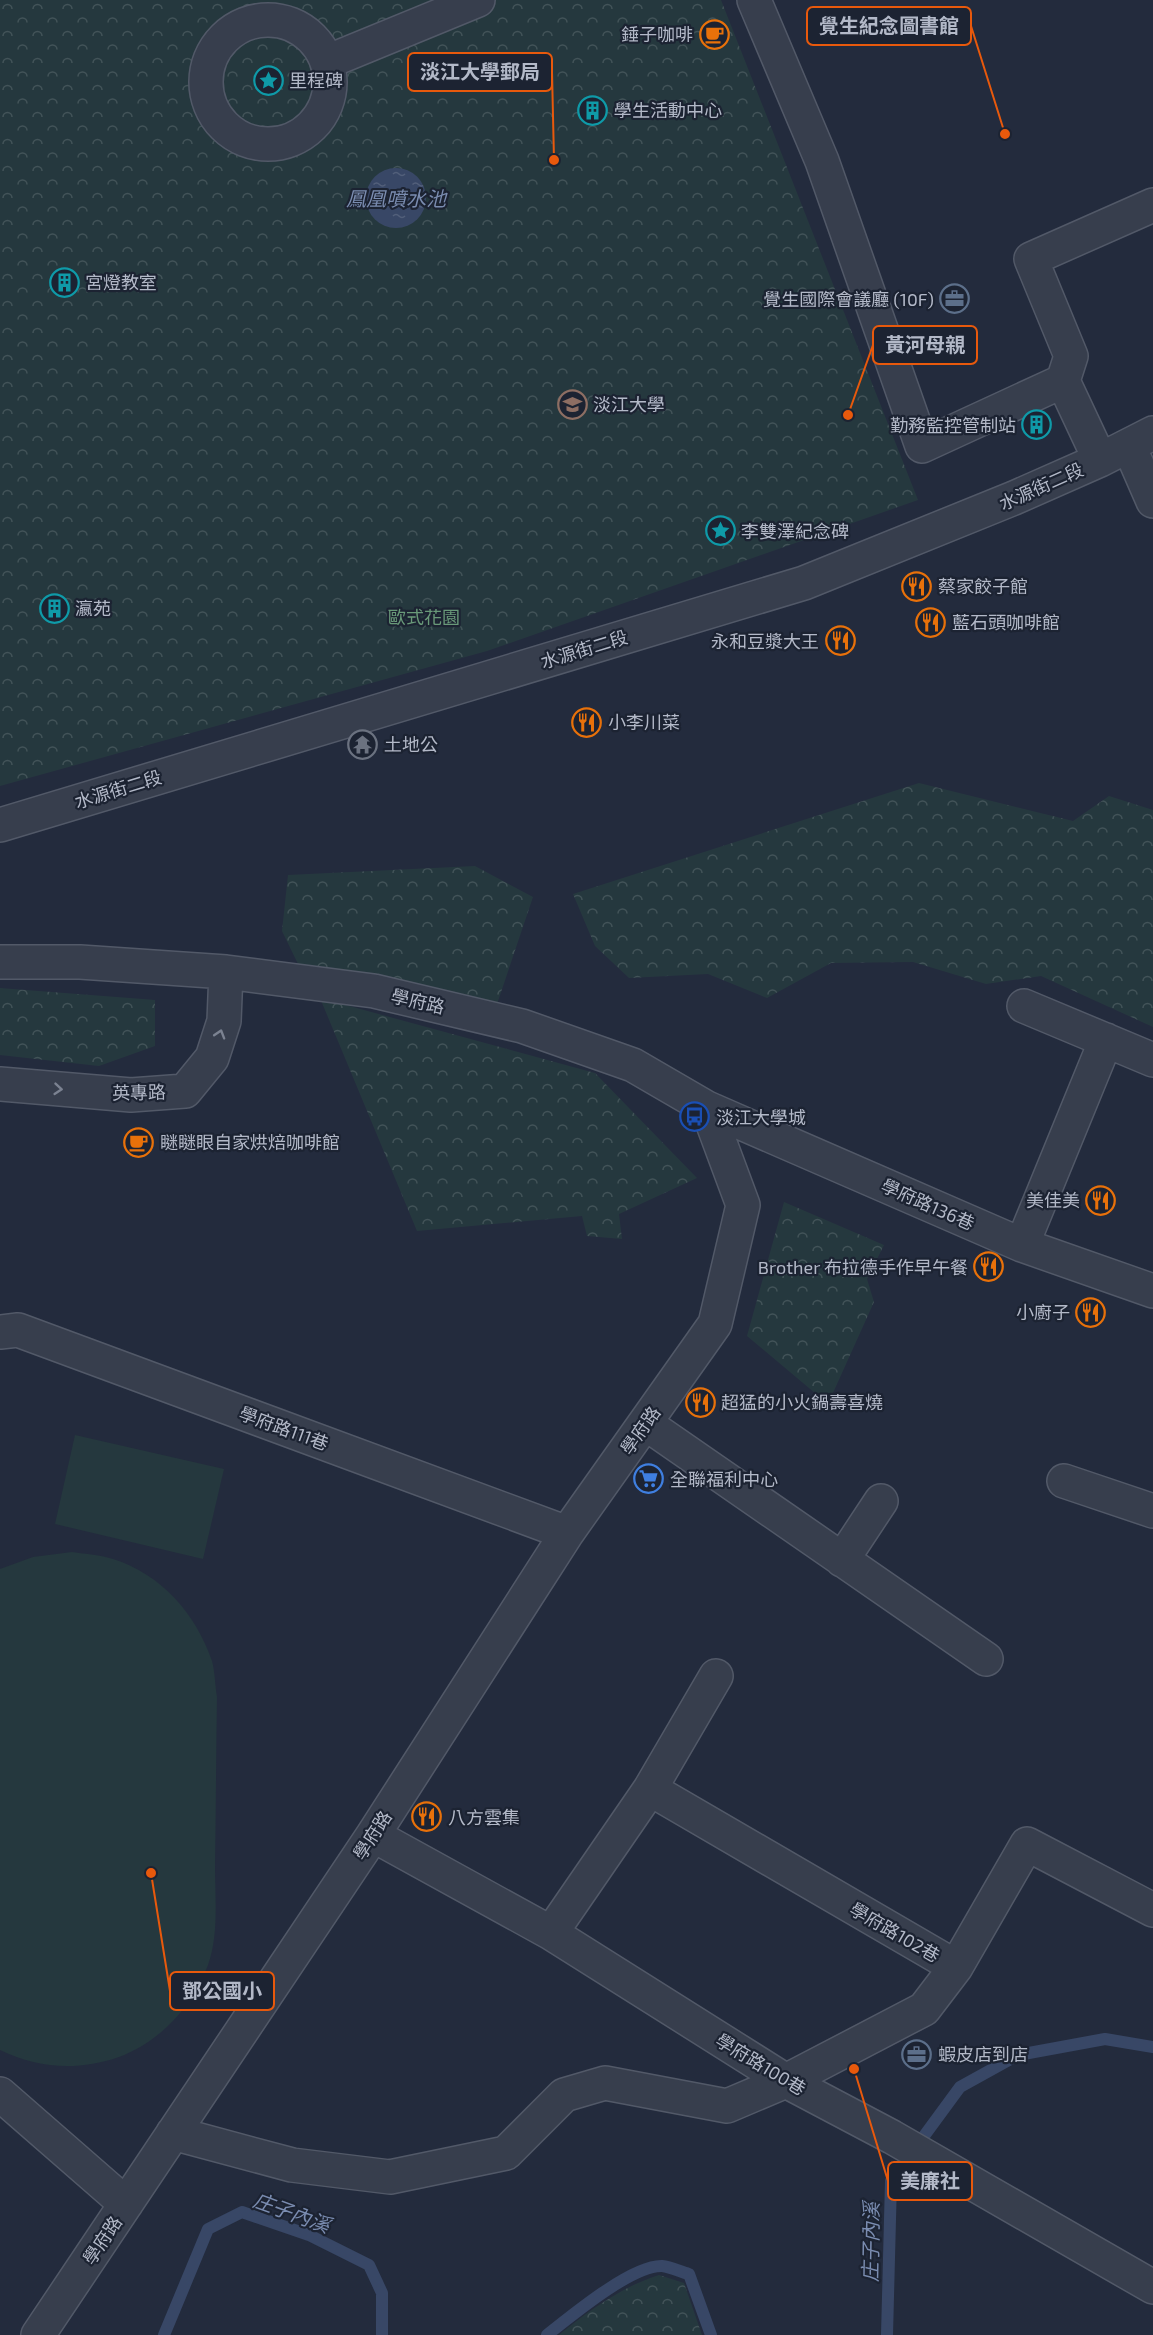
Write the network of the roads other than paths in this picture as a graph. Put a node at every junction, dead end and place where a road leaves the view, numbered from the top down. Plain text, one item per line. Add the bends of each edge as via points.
1 (477, 0) edge
2 (754, 0) edge
3 (237, 13) edge
4 (327, 62) junction
5 (1153, 205) edge
6 (1063, 381) junction
7 (1141, 440) edge
8 (1100, 460) junction
9 (1153, 501) edge
10 (0, 825) edge
11 (0, 962) edge
12 (226, 972) junction
13 (1024, 1006) dead end
14 (1106, 1040) junction
15 (1153, 1060) edge
16 (0, 1084) edge
17 (707, 1108) junction
18 (1022, 1245) junction
19 (1153, 1291) edge
20 (0, 1332) edge
21 (645, 1423) junction
22 (1064, 1481) dead end
23 (881, 1501) dead end
24 (1153, 1511) edge
25 (567, 1533) junction
26 (842, 1560) junction
27 (986, 1659) dead end
28 (716, 1676) dead end
29 (650, 1789) junction
30 (373, 1834) junction
31 (1153, 1910) edge
32 (550, 1933) junction
33 (956, 1968) junction
34 (786, 2081) junction
35 (0, 2094) edge
36 (173, 2133) junction
37 (126, 2204) junction
38 (1153, 2287) edge
39 (38, 2335) edge

1 - 4 street
2 - 6 street via 822,161 922,446
3 - 4 street via 256,22 271,21 299,28 321,49
3 - 4 street via 207,69 206,87 210,106 235,135 271,145 290,141 307,131 328,100
5 - 6 street via 1031,259 1071,356
6 - 8 street
7 - 8 street, 水源街二段
7 - 9 street
8 - 10 street, 水源街二段 via 804,583
11 - 12 street, 學府路 via 80,962
16 -> 12 street, 英專路 via 131,1095 185,1091 212,1058 224,1021
12 - 17 street, 學府路 via 374,991 522,1026 633,1065
13 - 14 street
14 - 15 street
14 - 18 street
17 - 18 street, 學府路136巷
17 - 21 street, 學府路 via 743,1205 715,1324
18 - 19 street, 學府路136巷
20 - 25 street, 學府路111巷 via 18,1330
21 - 25 street, 學府路
21 - 26 street
22 - 24 street
23 - 26 street
25 - 30 street, 學府路
26 - 27 street
28 - 29 street
29 - 32 street
29 - 33 street, 學府路102巷
30 - 32 street, 學府路100巷
30 - 36 street, 學府路
31 - 33 street, 學府路102巷 via 1027,1844
32 - 34 street, 學府路100巷
33 - 34 street via 924,2009
34 - 36 street via 727,2106 605,2083 564,2095 506,2153 390,2177 292,2165
34 - 38 street, 學府路100巷 via 892,2137
35 - 37 street
36 - 37 street, 學府路
37 - 39 street, 學府路

